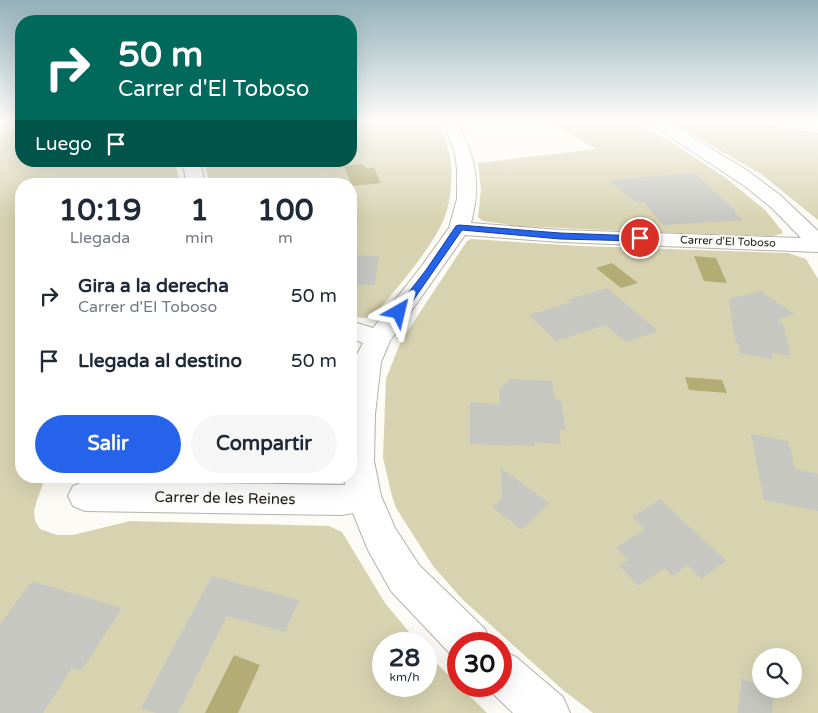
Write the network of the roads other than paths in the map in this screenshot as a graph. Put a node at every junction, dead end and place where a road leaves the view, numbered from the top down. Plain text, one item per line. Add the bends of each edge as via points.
1 (463, 153) edge
2 (708, 153) edge
3 (459, 228) junction
4 (818, 244) edge
5 (357, 331) edge
6 (378, 339) junction
7 (85, 496) dead end
8 (364, 496) junction
9 (458, 632) edge
10 (512, 682) edge
11 (547, 713) edge

1 - 3 street via 467,199
2 - 4 street via 765,192
3 - 4 street, Carrer d'El Toboso via 560,236
3 - 6 street
5 - 6 street
6 - 8 street via 368,362 360,414 358,462
7 - 8 street, Carrer de les Reines via 342,500
8 - 9 street via 381,538 405,578
10 - 11 street

